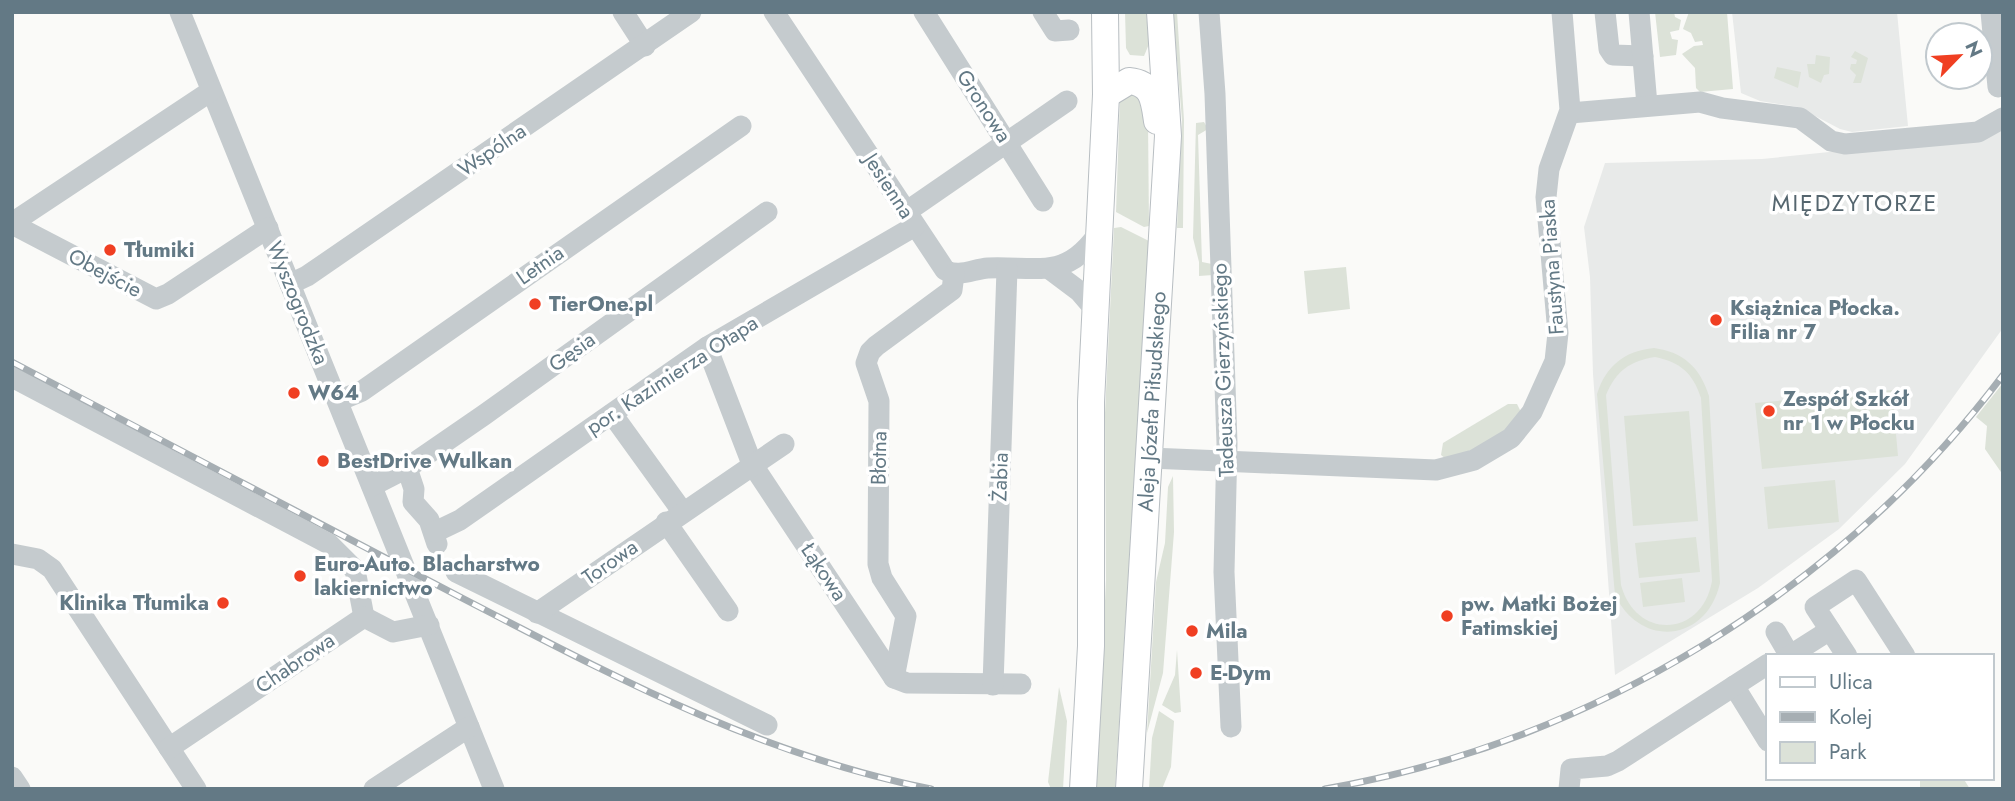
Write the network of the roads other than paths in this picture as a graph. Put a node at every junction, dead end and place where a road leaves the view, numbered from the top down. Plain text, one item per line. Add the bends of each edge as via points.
1 (180, 12) edge
2 (622, 12) edge
3 (691, 12) edge
4 (774, 12) edge
5 (924, 12) edge
6 (1043, 12) edge
7 (1105, 12) edge
8 (1114, 12) edge
9 (1160, 12) edge
10 (1209, 12) edge
11 (1562, 12) edge
12 (1605, 12) edge
13 (1639, 12) edge
14 (1991, 12) edge
15 (1069, 30) dead end
16 (1163, 41) junction
17 (645, 46) junction
18 (1643, 56) junction
19 (1998, 87) dead end
20 (211, 90) junction
21 (1106, 95) junction
22 (1067, 101) dead end
23 (1570, 105) junction
24 (1647, 105) junction
25 (2003, 118) edge
26 (741, 125) dead end
27 (1007, 142) junction
28 (1166, 178) junction
29 (1043, 201) dead end
30 (767, 212) dead end
31 (911, 219) junction
32 (12, 223) edge
33 (268, 228) junction
34 (1100, 231) junction
35 (1007, 269) junction
36 (1051, 270) junction
37 (954, 274) junction
38 (290, 284) junction
39 (1097, 312) junction
40 (707, 347) junction
41 (12, 377) edge
42 (338, 401) junction
43 (612, 414) junction
44 (783, 444) dead end
45 (1150, 458) junction
46 (1227, 459) junction
47 (752, 464) junction
48 (407, 468) junction
49 (373, 486) junction
50 (414, 502) junction
51 (383, 512) junction
52 (674, 516) junction
53 (12, 554) edge
54 (456, 572) dead end
55 (728, 611) dead end
56 (537, 613) junction
57 (364, 617) junction
58 (429, 625) junction
59 (1830, 630) junction
60 (1776, 632) dead end
61 (1788, 654) edge
62 (1792, 654) edge
63 (1846, 654) edge
64 (1904, 654) edge
65 (1766, 665) edge
66 (894, 678) junction
67 (1021, 684) dead end
68 (993, 685) junction
69 (1734, 686) junction
70 (766, 724) dead end
71 (469, 727) junction
72 (1231, 727) dead end
73 (1766, 738) edge
74 (169, 748) junction
75 (12, 777) edge
76 (20, 789) edge
77 (196, 789) edge
78 (374, 789) edge
79 (494, 789) edge
80 (1083, 789) edge
81 (1129, 789) edge
82 (1569, 789) edge

1 - 20 street, Wyszogrodzka
2 - 17 street
3 - 17 street, Wspólna
4 - 31 street, Jesienna
5 - 27 street, Gronowa
6 - 15 street via 1055,31
7 - 21 main road
8 - 16 main road via 1119,48 1129,63 1142,66 1149,62
9 - 16 main road, Aleja Józefa Piłsudskiego
10 - 46 street, Tadeusza Gierzyńskiego
11 - 23 street, Faustyna Piaska
12 - 18 street via 1613,55
13 - 18 street
14 - 19 street
16 - 28 main road, Aleja Józefa Piłsudskiego
17 - 38 street, Wspólna
18 - 24 street
20 - 32 street, Obejście
20 - 33 street, Wyszogrodzka
21 - 28 main road via 1129,81 1150,89
21 - 34 main road
22 - 27 street, por. Kazimierza Otapa
23 - 24 street
23 - 46 street, Faustyna Piaska via 1546,190 1557,356 1539,400 1516,434 1479,458 1436,470
24 - 25 street via 1696,102 1796,117 1831,141 1845,144 1978,132
26 - 42 street, Letnia via 362,391
27 - 29 street, Gronowa
27 - 31 street, por. Kazimierza Otapa
28 - 45 main road, Aleja Józefa Piłsudskiego
30 - 48 street, Gęsia
31 - 37 street, Jesienna via 945,270
31 - 40 street, por. Kazimierza Otapa
32 - 33 street, Obejście via 156,299
33 - 38 street, Wyszogrodzka
34 - 36 street via 1082,253
34 - 39 main road
35 - 36 street
35 - 37 street
35 - 68 street, Żabia
36 - 39 street
37 - 66 street, Błotna via 952,290 866,357 879,401 878,564 906,616
38 - 42 street, Wyszogrodzka
39 - 80 main road
40 - 43 street, por. Kazimierza Otapa
40 - 47 street, Łąkowa
41 - 57 street via 329,544 355,570
42 - 49 street, Wyszogrodzka
43 - 50 street, por. Kazimierza Otapa via 436,538
43 - 52 street
44 - 47 street, Torowa
45 - 46 street, Faustyna Piaska
45 - 81 main road, Aleja Józefa Piłsudskiego
46 - 72 street, Tadeusza Gierzyńskiego via 1224,572
47 - 52 street, Torowa
47 - 66 street, Łąkowa
48 - 49 street, Gęsia
48 - 50 street
49 - 51 street, Wyszogrodzka
50 - 51 street
51 - 58 street, Wyszogrodzka
52 - 55 street
52 - 56 street, Torowa
53 - 74 street via 38,559 51,569
54 - 56 street
56 - 70 street
57 - 58 street via 393,632
57 - 74 street, Chabrowa
58 - 71 street, Wyszogrodzka
59 - 62 street
59 - 63 street
59 - 64 street via 1815,607 1856,580
60 - 61 street
65 - 69 street
66 - 68 street via 907,683
67 - 68 street
69 - 73 street
69 - 82 street via 1618,761 1571,769
71 - 78 street
71 - 79 street, Wyszogrodzka
74 - 77 street
75 - 76 street

